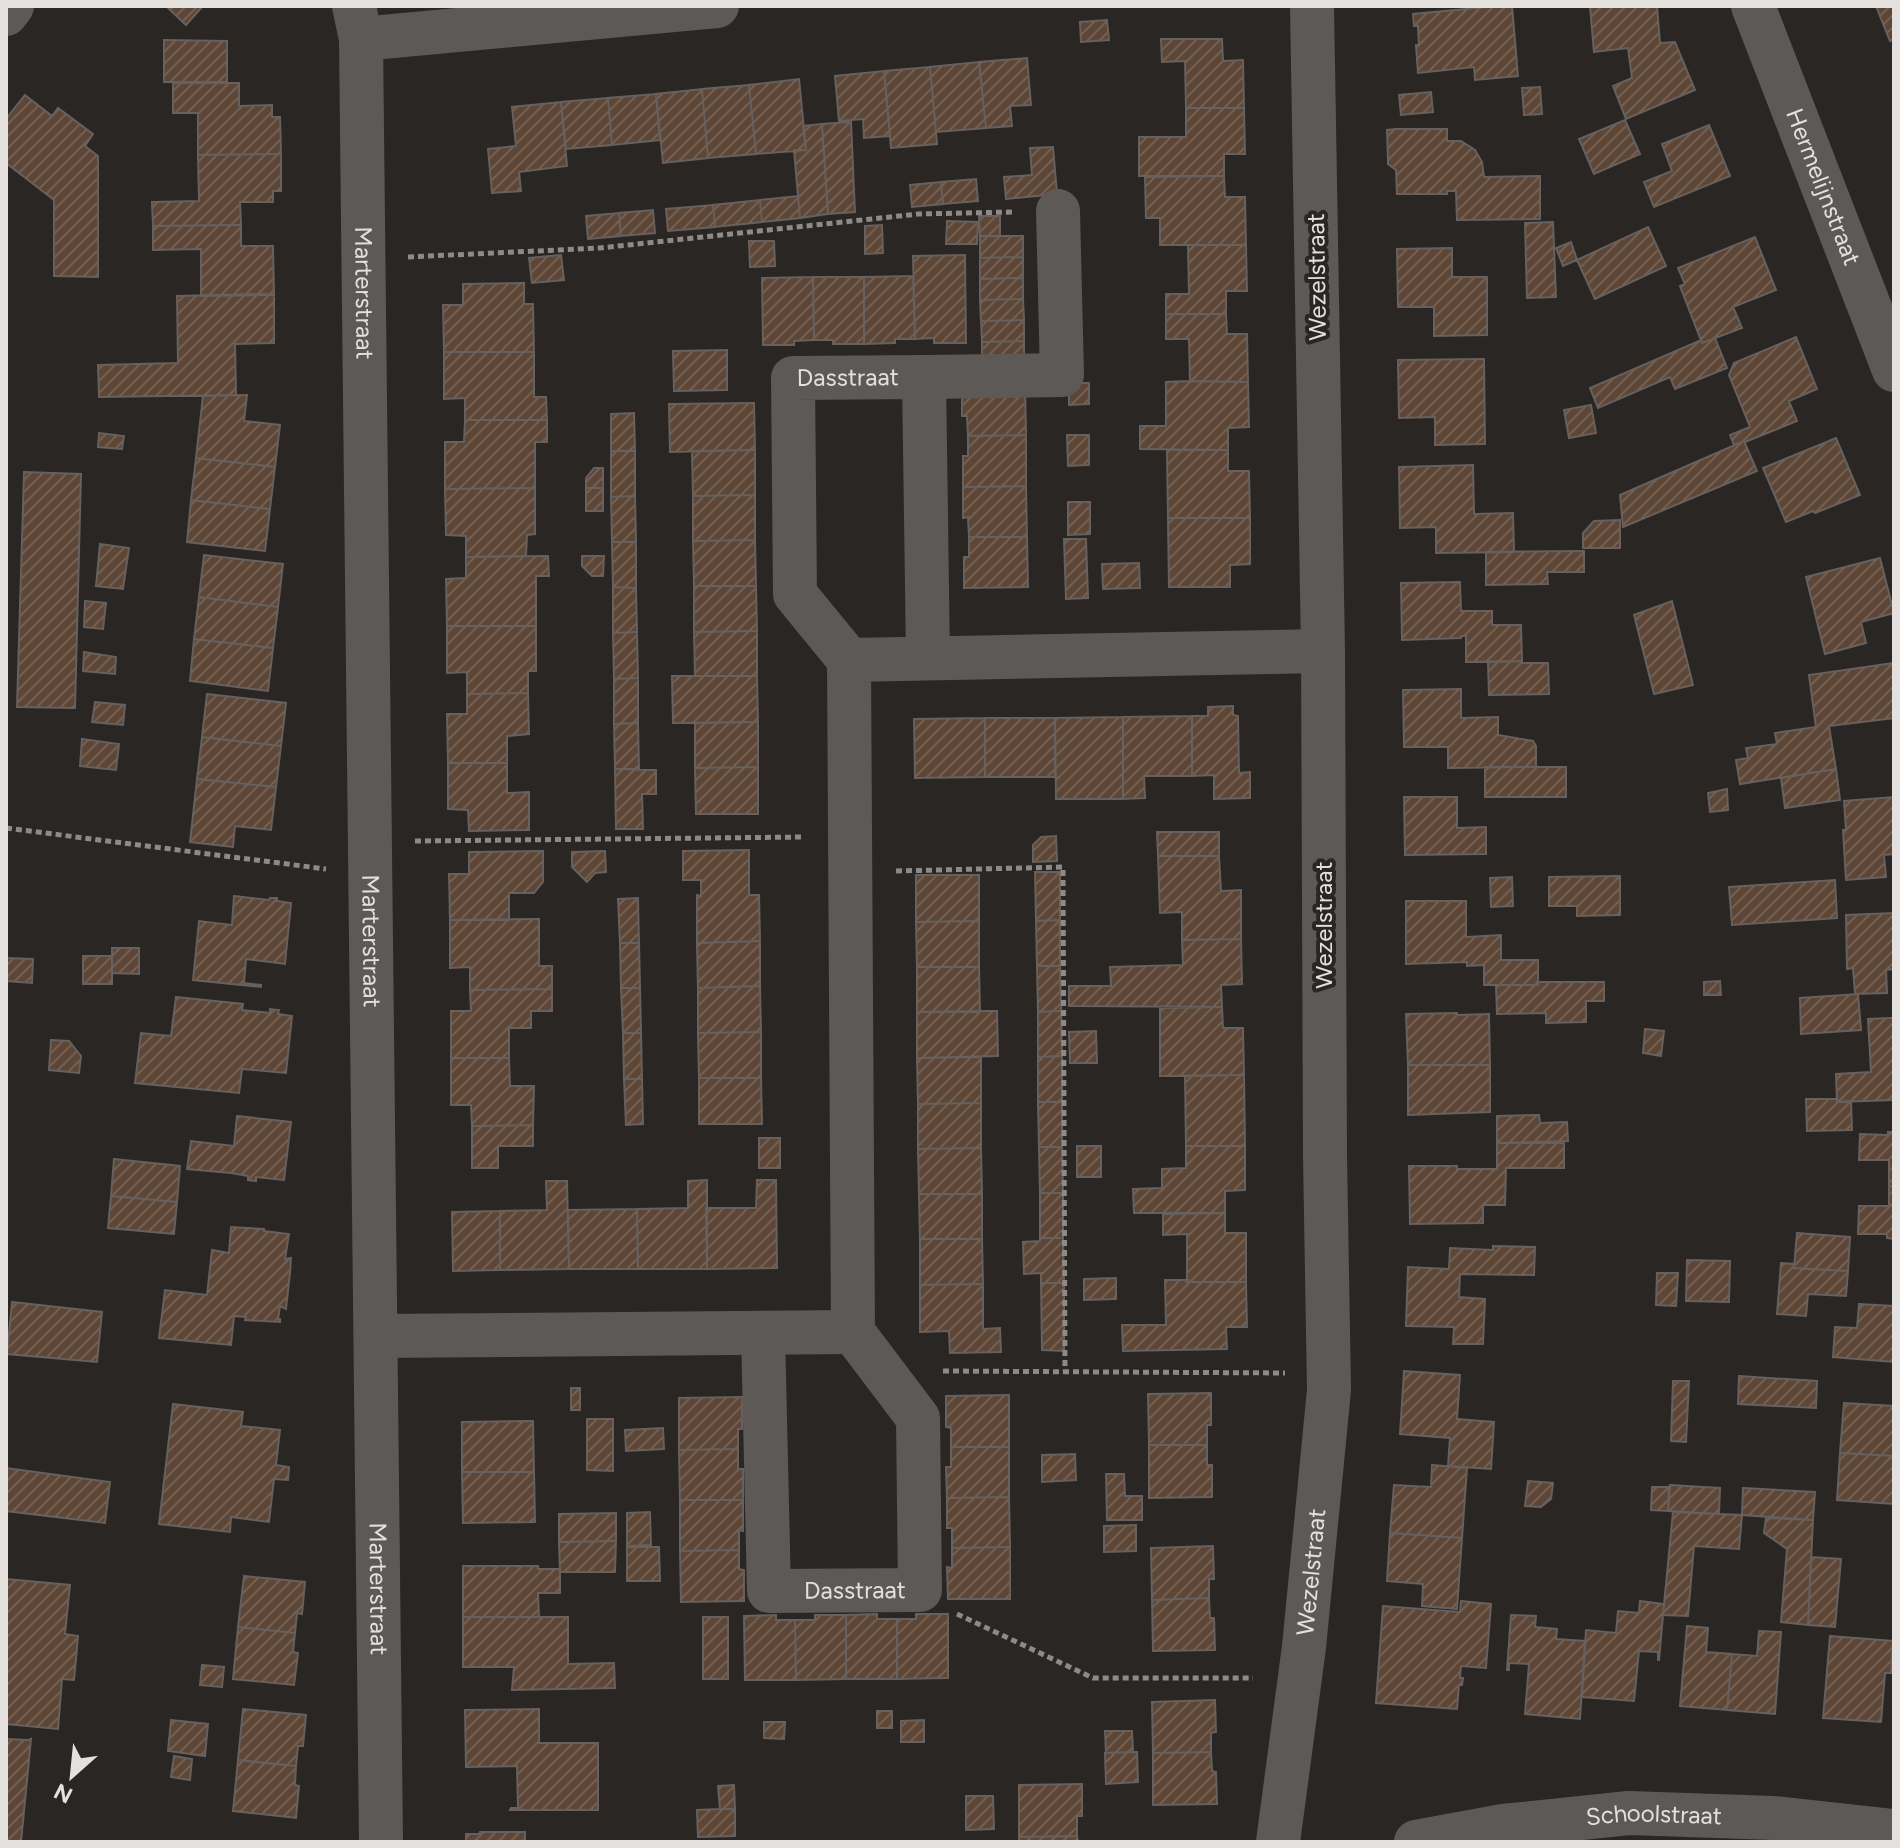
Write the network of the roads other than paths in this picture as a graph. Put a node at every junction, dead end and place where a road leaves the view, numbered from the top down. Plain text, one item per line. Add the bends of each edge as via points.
1 (12, 6) edge
2 (717, 6) edge
3 (1312, 6) edge
4 (1753, 6) edge
5 (6, 14) edge
6 (358, 22) edge
7 (1058, 211) road end
8 (1894, 370) edge
9 (924, 377) junction
10 (1323, 651) junction
11 (928, 658) junction
12 (849, 660) junction
13 (853, 1332) junction
14 (763, 1333) junction
15 (376, 1336) junction
16 (1894, 1831) edge
17 (381, 1842) edge
18 (1278, 1842) edge
19 (1416, 1842) edge

1 - 5 street
2 - 6 street
3 - 10 street, Wezelstraat
4 - 8 street, Hermelijnstraat
6 - 15 street, Marterstraat
7 - 9 street via 1062,375
9 - 11 street, Dasstraat
9 - 12 street, Dasstraat via 793,378 795,594
10 - 11 street
10 - 18 street, Wezelstraat via 1329,1373 1300,1678
11 - 12 street
12 - 13 street
13 - 14 street
13 - 14 street, Dasstraat via 918,1418 920,1590 769,1591
14 - 15 street
15 - 17 street, Marterstraat
16 - 19 street, Schoolstraat via 1774,1818 1629,1813 1503,1826

